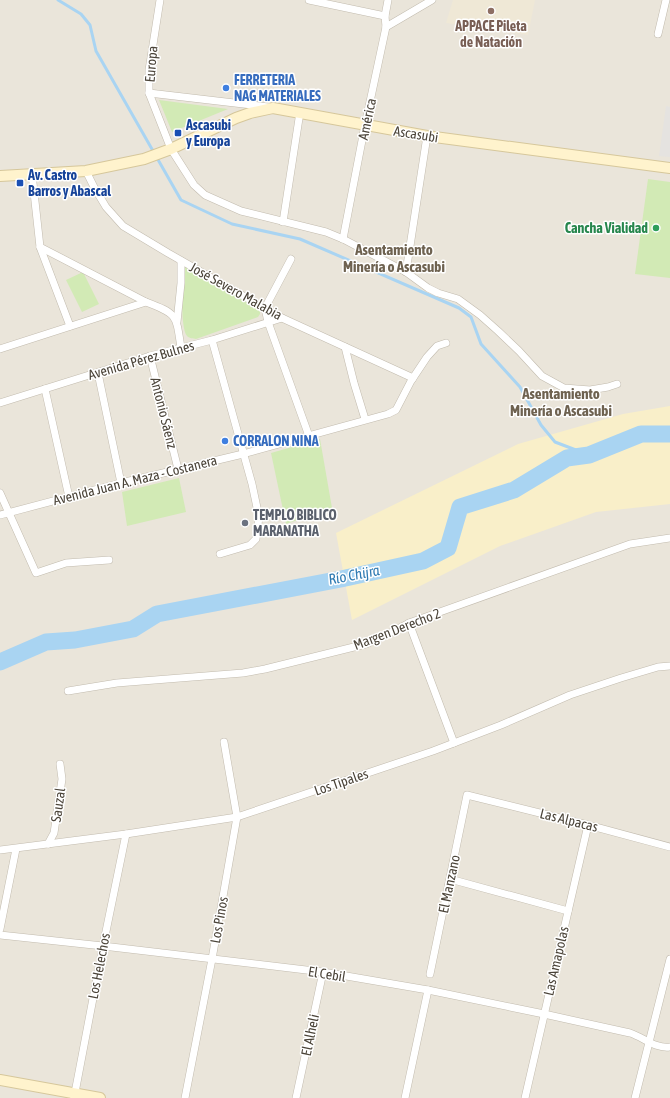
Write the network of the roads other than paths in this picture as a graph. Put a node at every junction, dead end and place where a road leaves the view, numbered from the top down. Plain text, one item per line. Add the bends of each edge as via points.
1 (160, 0) edge
2 (309, 0) edge
3 (388, 0) edge
4 (432, 0) edge
5 (666, 0) edge
6 (385, 16) junction
7 (386, 27) junction
8 (658, 34) dead end
9 (149, 93) junction
10 (273, 108) junction
11 (300, 112) junction
12 (365, 126) junction
13 (427, 136) junction
14 (171, 149) junction
15 (670, 168) edge
16 (86, 171) junction
17 (32, 174) junction
18 (0, 176) edge
19 (283, 222) junction
20 (343, 239) junction
21 (40, 247) junction
22 (291, 259) dead end
23 (181, 261) junction
24 (406, 272) junction
25 (146, 302) junction
26 (265, 308) junction
27 (282, 318) junction
28 (177, 322) junction
29 (268, 322) junction
30 (70, 326) junction
31 (212, 340) junction
32 (446, 343) dead end
33 (345, 346) junction
34 (181, 348) junction
35 (0, 349) edge
36 (150, 356) junction
37 (98, 373) junction
38 (413, 378) junction
39 (617, 384) dead end
40 (45, 389) junction
41 (0, 403) edge
42 (365, 419) junction
43 (310, 436) junction
44 (243, 454) junction
45 (178, 469) junction
46 (121, 483) junction
47 (0, 494) edge
48 (69, 497) junction
49 (10, 513) junction
50 (0, 515) edge
51 (670, 538) edge
52 (220, 554) dead end
53 (109, 560) dead end
54 (409, 623) junction
55 (670, 666) edge
56 (68, 691) dead end
57 (224, 742) dead end
58 (454, 743) junction
59 (60, 764) dead end
60 (467, 795) joint
61 (237, 817) junction
62 (588, 824) junction
63 (126, 834) junction
64 (48, 844) junction
65 (670, 847) edge
66 (16, 848) junction
67 (0, 850) edge
68 (450, 879) junction
69 (568, 911) junction
70 (0, 929) edge
71 (0, 935) edge
72 (103, 946) junction
73 (212, 959) junction
74 (670, 959) edge
75 (323, 972) junction
76 (430, 974) dead end
77 (428, 990) junction
78 (544, 1014) junction
79 (648, 1042) junction
80 (670, 1047) edge
81 (0, 1080) edge
82 (75, 1096) edge
83 (100, 1098) edge
84 (185, 1098) edge
85 (296, 1098) edge
86 (405, 1098) edge
87 (525, 1098) edge
88 (635, 1098) edge

1 - 9 street, Europa via 149,70
2 - 6 street
3 - 6 street, América
4 - 7 street
5 - 8 street
6 - 7 street, América
7 - 12 street, América
9 - 10 street
9 - 14 street, Europa
10 - 11 street, Ascasubi
10 - 14 street, Ascasubi via 236,118
11 - 12 street, Ascasubi
11 - 19 street
12 - 13 street, Ascasubi
12 - 20 street, América
13 - 15 street, Ascasubi
13 - 24 street
14 - 16 street, Ascasubi
14 - 19 street, Europa via 194,185 205,195 241,211
16 - 17 street, Ascasubi
16 - 23 street, José Severo Malabia via 106,207 123,226
17 - 18 street, Ascasubi
17 - 21 street
19 - 20 street, Europa via 326,232
20 - 24 street, Europa
21 - 25 street
21 - 30 street
22 - 26 street
23 - 26 street, José Severo Malabia
23 - 28 street
24 - 39 street, Europa via 428,288 458,299 480,315 542,376 564,388 590,390
25 - 28 street via 170,312
25 - 30 street
26 - 27 street, José Severo Malabia
26 - 29 street
27 - 29 street, Avenida Pérez Bulnes
27 - 33 street, José Severo Malabia
28 - 34 street
29 - 31 street, Avenida Pérez Bulnes
29 - 43 street
30 - 35 street
31 - 34 street, Avenida Pérez Bulnes
31 - 44 street
32 - 38 street, Avenida Juan A. Maza - Costanera via 432,351
33 - 38 street, José Severo Malabia
33 - 42 street
34 - 36 street, Avenida Pérez Bulnes
36 - 37 street, Avenida Pérez Bulnes
36 - 45 street, Antonio Sáenz
37 - 40 street, Avenida Pérez Bulnes
37 - 46 street
38 - 42 street, Avenida Juan A. Maza - Costanera via 396,410
40 - 41 street, Avenida Pérez Bulnes
40 - 48 street
42 - 43 street, Avenida Juan A. Maza - Costanera
43 - 44 street, Avenida Juan A. Maza - Costanera
44 - 45 street, Avenida Juan A. Maza - Costanera
44 - 52 street via 259,517 256,539 250,545
45 - 46 street, Avenida Juan A. Maza - Costanera
46 - 48 street, Avenida Juan A. Maza - Costanera
47 - 49 street
48 - 49 street, Avenida Juan A. Maza - Costanera
49 - 50 street, Avenida Juan A. Maza - Costanera
49 - 53 street via 36,573 66,563
51 - 54 street, Margen Derecho 2 via 630,544
54 - 56 street, Margen Derecho 2 via 366,644 265,669 244,673 117,683
54 - 58 street
55 - 58 street, Los Tipales via 658,667 570,695
57 - 61 street, Los Pinos
58 - 61 street, Los Tipales
59 - 64 street, Sauzal via 62,779 54,833
60 - 62 street, Las Alpacas
60 - 68 street, El Manzano
61 - 63 street, Los Tipales
61 - 73 street, Los Pinos
62 - 65 street, Las Alpacas
62 - 69 street, Las Amapolas
63 - 64 street, Los Tipales
63 - 72 street, Los Helechos
64 - 66 street, Los Tipales
66 - 67 street, Los Tipales
66 - 70 street
68 - 69 street
68 - 76 street, El Manzano
69 - 78 street, Las Amapolas
71 - 72 street, El Cebil
72 - 73 street, El Cebil
72 - 82 street, Los Helechos
73 - 75 street, El Cebil
73 - 84 street, Los Pinos
74 - 79 street
75 - 77 street, El Cebil
75 - 85 street, El Alheli
77 - 78 street, El Cebil
77 - 86 street
78 - 79 street, El Cebil via 638,1035
78 - 87 street, Las Amapolas
79 - 80 street, El Cebil via 663,1048
79 - 88 street
81 - 82 street
82 - 83 street

